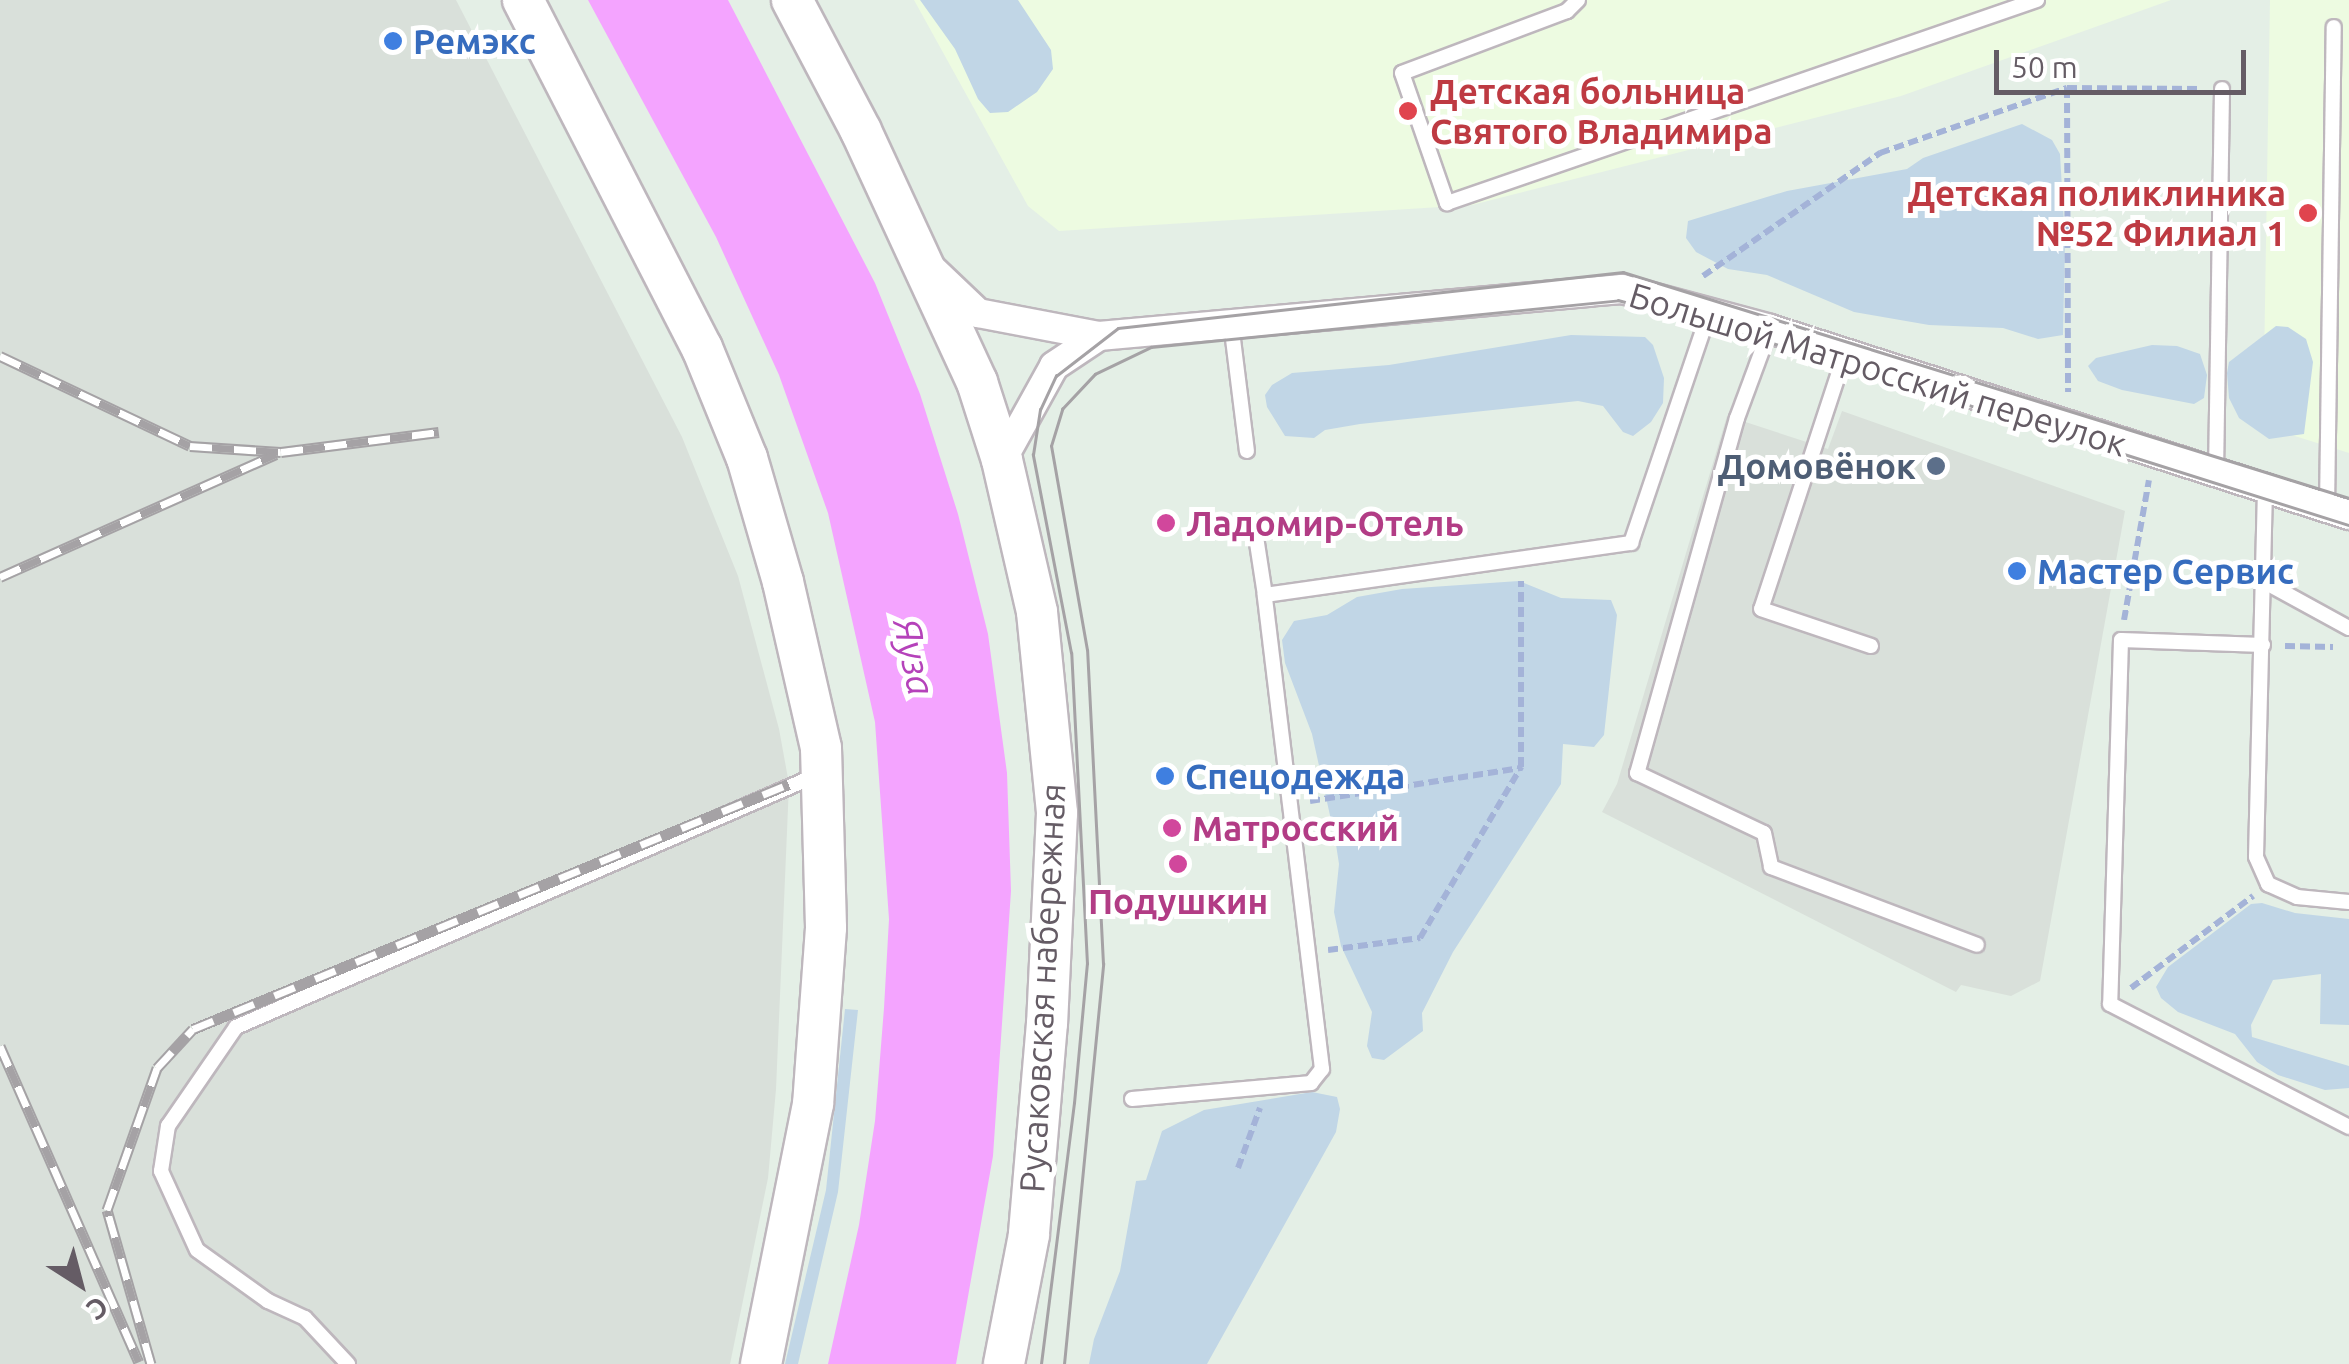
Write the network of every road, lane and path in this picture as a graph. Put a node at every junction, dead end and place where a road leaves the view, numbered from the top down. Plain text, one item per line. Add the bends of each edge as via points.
1 (523, 0) edge
2 (792, 0) edge
3 (1578, 0) edge
4 (2037, 0) edge
5 (2334, 27) dead end
6 (2067, 88) junction
7 (2222, 89) joint
8 (923, 261) junction
9 (1703, 276) dead end
10 (1710, 311) junction
11 (1231, 322) junction
12 (1770, 330) junction
13 (1099, 336) junction
14 (1845, 354) junction
15 (2068, 392) dead end
16 (1247, 452) dead end
17 (1002, 460) junction
18 (2216, 474) junction
19 (2149, 478) dead end
20 (2265, 489) junction
21 (2338, 512) edge
22 (1255, 530) dead end
23 (2264, 581) junction
24 (1521, 583) dead end
25 (1265, 594) junction
26 (2349, 628) edge
27 (2120, 640) junction
28 (2263, 645) junction
29 (1871, 646) dead end
30 (2349, 647) edge
31 (1521, 768) junction
32 (822, 772) junction
33 (1313, 801) dead end
34 (2268, 884) junction
35 (2349, 902) edge
36 (1977, 945) dead end
37 (1327, 950) dead end
38 (2110, 1004) junction
39 (1132, 1099) dead end
40 (1263, 1099) dead end
41 (2349, 1127) edge
42 (1238, 1168) dead end
43 (348, 1364) edge
44 (761, 1364) edge
45 (1004, 1364) edge

1 - 32 main road via 702,348 747,458 783,582
2 - 8 main road, Русаковская набережная
3 - 4 lane via 1567,11 1402,73 1447,204
5 - 21 lane
6 - 7 path
6 - 9 path via 1880,153
6 - 15 path
7 - 18 lane
8 - 13 street, Большой Матросский переулок via 978,313
8 - 17 main road, Русаковская набережная via 977,382
10 - 11 street, Большой Матросский переулок via 1622,288
10 - 12 street, Большой Матросский переулок
10 - 25 lane via 1631,544
11 - 13 street, Большой Матросский переулок
11 - 16 lane
12 - 14 street, Большой Матросский переулок
12 - 36 lane via 1737,418 1636,772 1764,832 1771,866
13 - 17 street, Большой Матросский переулок via 1054,366
14 - 18 street, Большой Матросский переулок
14 - 29 lane via 1760,609
17 - 45 main road, Русаковская набережная via 1038,612 1057,812 1028,1235
18 - 20 street, Большой Матросский переулок
19 - 27 path
20 - 21 street, Большой Матросский переулок
20 - 23 lane
22 - 25 lane
23 - 26 lane
23 - 28 lane
24 - 31 path
25 - 39 lane via 1322,1068 1311,1083
27 - 28 lane
27 - 38 lane
28 - 30 path
28 - 34 lane via 2256,858
31 - 33 path
31 - 37 path via 1420,938
32 - 43 lane via 236,1027 168,1126 161,1171 197,1250 268,1302 305,1318
32 - 44 main road via 826,928 812,1104
34 - 35 lane via 2297,897
34 - 38 path
38 - 41 lane
40 - 42 path

